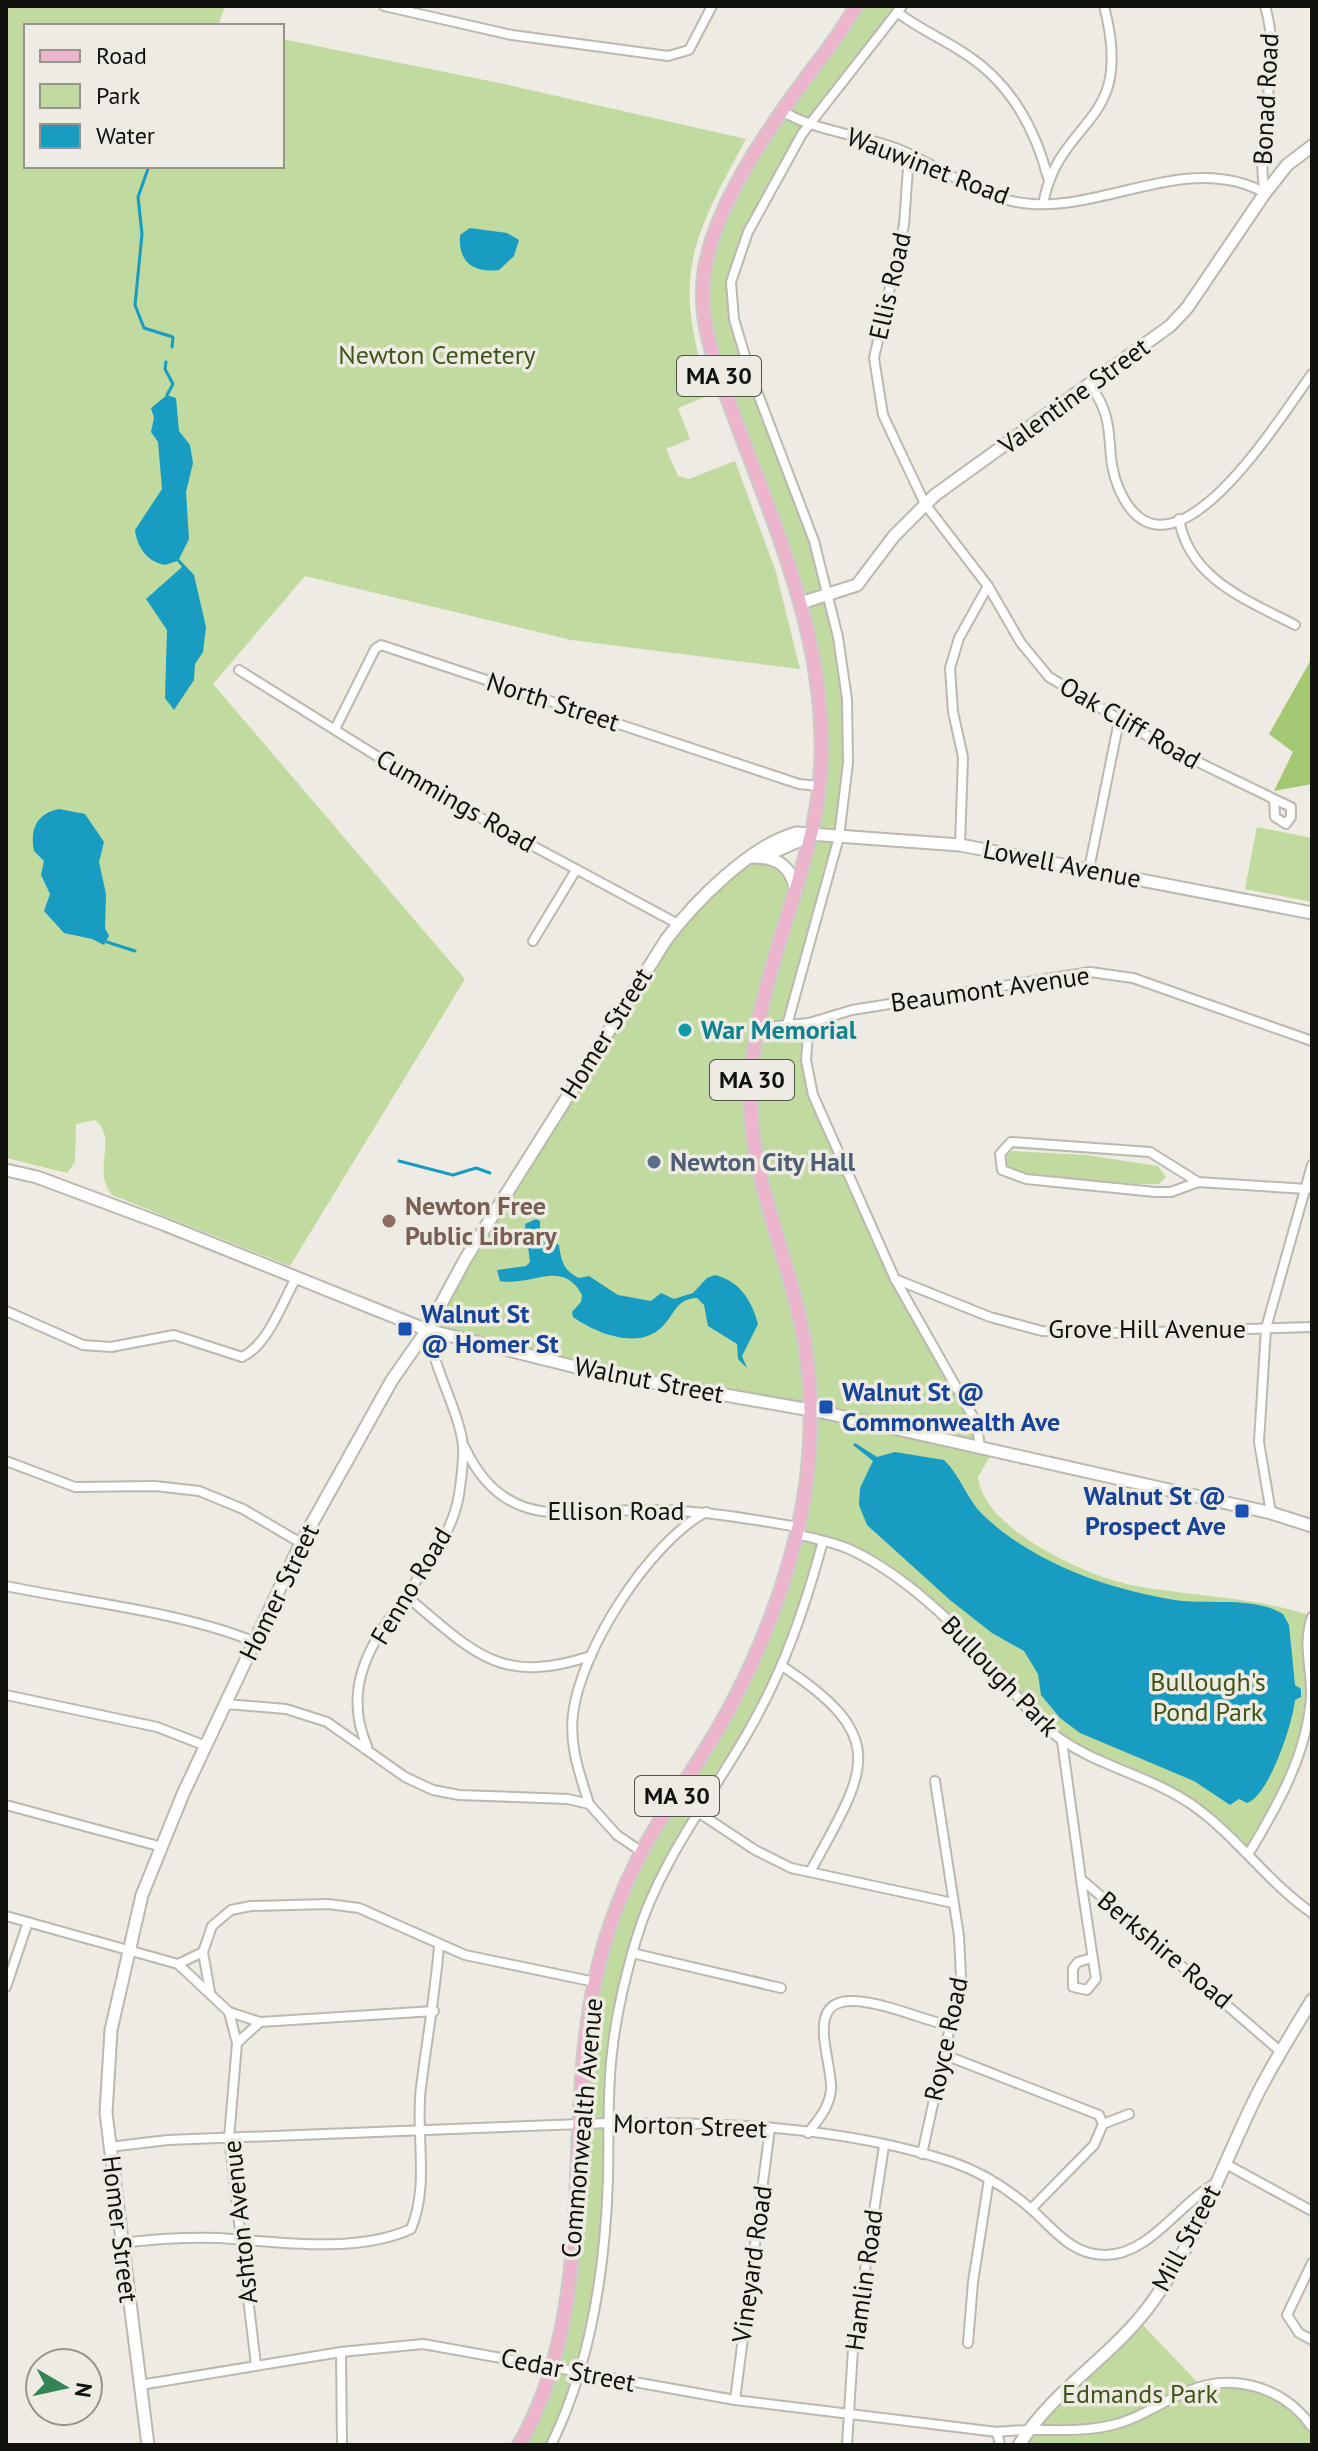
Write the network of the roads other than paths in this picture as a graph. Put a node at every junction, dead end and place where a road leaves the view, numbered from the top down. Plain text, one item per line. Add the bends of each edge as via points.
1 (384, 6) edge
2 (712, 6) edge
3 (856, 6) edge
4 (1104, 6) edge
5 (1265, 6) edge
6 (900, 9) edge
7 (782, 111) junction
8 (809, 123) junction
9 (1312, 146) edge
10 (909, 154) junction
11 (1048, 178) junction
12 (1265, 193) junction
13 (1043, 204) junction
14 (1312, 374) edge
15 (1090, 385) junction
16 (925, 504) junction
17 (1179, 519) junction
18 (988, 586) junction
19 (828, 596) junction
20 (801, 603) junction
21 (1295, 625) dead end
22 (239, 670) dead end
23 (1119, 721) junction
24 (335, 729) junction
25 (818, 786) junction
26 (1274, 799) dead end
27 (810, 836) junction
28 (839, 837) junction
29 (960, 845) junction
30 (756, 854) junction
31 (1089, 869) junction
32 (576, 870) junction
33 (796, 892) junction
34 (1312, 913) edge
35 (678, 924) junction
36 (533, 941) dead end
37 (809, 1023) junction
38 (787, 1025) junction
39 (756, 1028) junction
40 (1312, 1041) edge
41 (1312, 1165) edge
42 (6, 1170) edge
43 (1198, 1182) junction
44 (1307, 1189) junction
45 (296, 1278) junction
46 (895, 1279) junction
47 (6, 1311) edge
48 (1312, 1327) edge
49 (1266, 1328) junction
50 (427, 1330) junction
51 (810, 1410) junction
52 (463, 1444) junction
53 (980, 1446) junction
54 (6, 1461) edge
55 (707, 1512) junction
56 (1271, 1513) junction
57 (1312, 1526) edge
58 (798, 1531) junction
59 (823, 1541) junction
60 (301, 1543) junction
61 (6, 1586) edge
62 (406, 1596) junction
63 (1312, 1617) edge
64 (255, 1642) junction
65 (591, 1656) junction
66 (782, 1666) junction
67 (6, 1695) edge
68 (226, 1704) junction
69 (1062, 1741) junction
70 (206, 1746) junction
71 (368, 1749) junction
72 (935, 1781) dead end
73 (675, 1797) junction
74 (589, 1804) junction
75 (6, 1805) edge
76 (697, 1812) junction
77 (162, 1847) junction
78 (642, 1852) junction
79 (1249, 1853) junction
80 (810, 1872) junction
81 (1081, 1879) junction
82 (953, 1903) junction
83 (1312, 1913) edge
84 (6, 1916) edge
85 (28, 1922) junction
86 (439, 1946) junction
87 (127, 1948) junction
88 (203, 1952) junction
89 (632, 1953) junction
90 (1092, 1958) dead end
91 (178, 1964) junction
92 (595, 1982) junction
93 (6, 1987) edge
94 (781, 1988) dead end
95 (210, 1992) junction
96 (1312, 2000) edge
97 (434, 2011) junction
98 (229, 2012) junction
99 (260, 2022) junction
100 (951, 2026) junction
101 (237, 2043) junction
102 (1281, 2052) junction
103 (945, 2055) junction
104 (1129, 2114) dead end
105 (608, 2123) junction
106 (1103, 2124) junction
107 (579, 2125) junction
108 (770, 2128) junction
109 (420, 2131) junction
110 (808, 2133) junction
111 (229, 2138) junction
112 (884, 2146) junction
113 (109, 2147) junction
114 (922, 2154) junction
115 (1226, 2164) junction
116 (989, 2179) junction
117 (1216, 2183) junction
118 (1031, 2209) junction
119 (1312, 2211) edge
120 (241, 2241) junction
121 (121, 2243) junction
122 (1312, 2263) edge
123 (1312, 2340) edge
124 (968, 2343) dead end
125 (341, 2352) junction
126 (256, 2365) junction
127 (552, 2367) junction
128 (579, 2371) junction
129 (140, 2385) junction
130 (735, 2400) junction
131 (849, 2414) junction
132 (1030, 2427) junction
133 (1312, 2427) edge
134 (997, 2432) junction
135 (148, 2445) edge
136 (342, 2445) edge
137 (519, 2445) edge
138 (551, 2445) edge
139 (847, 2445) edge
140 (1000, 2445) edge
141 (1019, 2445) edge

1 - 2 street via 492,31 668,56 689,50
3 - 7 main road, Commonwealth Avenue / MA 30
4 - 11 street via 1113,46 1111,83 1098,113
5 - 12 street, Bonad Road via 1273,43 1259,155
6 - 8 street
6 - 11 street via 980,63 1008,90 1031,129
7 - 8 street, Wauwinet Road
7 - 20 main road, Commonwealth Avenue / MA 30 via 718,227 702,290 715,363
8 - 10 street, Wauwinet Road
8 - 19 street via 742,245 731,293 750,373 814,541
9 - 12 street, Valentine Street via 1287,165
10 - 13 street, Wauwinet Road via 992,196
10 - 16 street, Ellis Road via 904,225 874,358 883,415
11 - 13 street
12 - 13 street, Wauwinet Road via 1235,181 1175,179
12 - 15 street, Valentine Street via 1187,308 1137,354
14 - 17 street via 1238,476 1208,504
15 - 16 street, Valentine Street
15 - 17 street via 1109,417 1115,477 1125,501 1149,522
16 - 18 street, Oak Cliff Road
16 - 19 street, Valentine Street via 857,585
17 - 21 street via 1197,563 1232,593
18 - 23 street, Oak Cliff Road via 1021,643 1049,677
18 - 29 street via 959,638 950,668 963,757
19 - 20 street, Valentine Street
19 - 28 street via 848,711
20 - 25 main road, Commonwealth Avenue / MA 30 via 818,698
22 - 24 street, Cummings Road
23 - 26 street, Oak Cliff Road
23 - 31 street
24 - 25 street, North Street via 381,645
24 - 32 street, Cummings Road via 444,798
25 - 27 main road, Commonwealth Avenue / MA 30
27 - 28 street, Lowell Avenue
27 - 30 street, Homer Street
27 - 33 main road, Commonwealth Avenue / MA 30
28 - 29 street, Lowell Avenue
28 - 38 street
29 - 31 street, Lowell Avenue
30 - 33 street via 782,864 791,873
30 - 35 street, Homer Street
31 - 34 street, Lowell Avenue
32 - 35 street, Cummings Road
32 - 36 street
33 - 39 main road, Commonwealth Avenue / MA 30
35 - 50 street, Homer Street via 466,1258
37 - 38 street, Beaumont Avenue
37 - 40 street, Beaumont Avenue via 852,1010 1090,972 1133,978
37 - 46 street via 806,1060 813,1095
38 - 39 street, Beaumont Avenue
39 - 51 main road, Commonwealth Avenue / MA 30 via 753,1139 762,1190 802,1325
41 - 44 street
42 - 45 street, Walnut Street via 79,1192
43 - 43 street via 1155,1192 1038,1181 1010,1176 1002,1170 1000,1154 1011,1142 1026,1141 1150,1152
43 - 44 street
44 - 49 street
45 - 47 street via 253,1353 242,1357 174,1335 111,1347 83,1345
45 - 50 street, Walnut Street
46 - 49 street, Grove Hill Avenue via 990,1317 1042,1331
46 - 53 street via 976,1422
48 - 49 street, Grove Hill Avenue
49 - 56 street via 1259,1442
50 - 51 street, Walnut Street via 600,1373
50 - 52 street, Fenno Road
50 - 60 street, Homer Street via 392,1380
51 - 53 street, Walnut Street
51 - 58 main road, Commonwealth Avenue / MA 30
52 - 55 street, Ellison Road via 487,1484 503,1497 542,1513
52 - 62 street, Fenno Road via 451,1520 437,1553
53 - 56 street, Walnut Street
54 - 60 street via 75,1487 199,1491
55 - 58 street, Ellison Road
55 - 65 street via 662,1546
56 - 57 street, Walnut Street
58 - 59 street, Bullough Park
58 - 73 main road, Commonwealth Avenue / MA 30 via 755,1657
59 - 66 street, Commonwealth Avenue
59 - 69 street, Bullough Park via 863,1556 936,1611
60 - 64 street, Homer Street
61 - 64 street via 220,1630
62 - 65 street via 460,1641 499,1664 537,1669
62 - 71 street, Fenno Road via 384,1624 361,1674 356,1712
63 - 79 street via 1306,1640 1310,1699 1304,1734 1283,1793
64 - 68 street, Homer Street
65 - 74 street via 577,1691 572,1737
66 - 76 street, Commonwealth Avenue via 748,1733
66 - 80 street via 836,1708 856,1736 854,1786
67 - 70 street via 157,1727
68 - 70 street, Homer Street
68 - 71 street via 305,1714
69 - 79 street, Bullough Park via 1170,1791
69 - 81 street, Berkshire Road
70 - 77 street, Homer Street
71 - 74 street via 433,1790
72 - 82 street, Royce Road
73 - 76 street
73 - 78 main road, Commonwealth Avenue / MA 30
74 - 78 street via 617,1835
75 - 77 street
76 - 80 street via 778,1863
76 - 89 street, Commonwealth Avenue via 658,1886
77 - 87 street, Homer Street
78 - 92 main road, Commonwealth Avenue / MA 30 via 616,1911
79 - 83 street, Bullough Park via 1276,1885
80 - 82 street
81 - 90 street
81 - 102 street, Berkshire Road
82 - 100 street, Royce Road via 961,1961
84 - 85 street
85 - 87 street
85 - 93 street
86 - 88 street via 359,1908 292,1903 251,1906 220,1916
86 - 92 street
86 - 97 street
87 - 91 street
87 - 113 street, Homer Street via 106,2068
88 - 91 street
88 - 95 street
89 - 94 street
89 - 105 street, Commonwealth Avenue via 618,2007
91 - 95 street, Ashton Avenue
92 - 107 main road, Commonwealth Avenue / MA 30
95 - 98 street, Ashton Avenue
96 - 102 street, Mill Street
97 - 99 street
97 - 109 street
98 - 99 street
98 - 101 street, Ashton Avenue
99 - 101 street
100 - 103 street, Royce Road
100 - 110 street via 868,2003 837,2003 822,2022 829,2102
101 - 111 street, Ashton Avenue
102 - 115 street, Mill Street
103 - 106 street via 1091,2109
103 - 114 street, Royce Road
104 - 106 street
105 - 107 street, Morton Street
105 - 108 street, Morton Street
105 - 128 street, Commonwealth Avenue via 600,2278
106 - 118 street via 1094,2145
107 - 109 street, Morton Street
107 - 127 main road, Commonwealth Avenue / MA 30 via 571,2262
108 - 110 street, Morton Street
108 - 130 street, Vineyard Road
109 - 111 street, Morton Street
109 - 120 street via 422,2170 411,2229 329,2243
110 - 112 street, Morton Street
111 - 113 street, Morton Street
111 - 120 street, Ashton Avenue
112 - 114 street, Morton Street
112 - 131 street, Hamlin Road via 853,2349
113 - 121 street, Homer Street
114 - 116 street, Morton Street
115 - 117 street, Mill Street
115 - 119 street
116 - 118 street, Morton Street
116 - 124 street
117 - 118 street, Morton Street via 1140,2245 1121,2254 1075,2249
117 - 132 street, Mill Street via 1182,2256 1139,2321
120 - 121 street
120 - 126 street, Ashton Avenue
121 - 129 street, Homer Street
122 - 123 street via 1287,2315 1299,2333
125 - 126 street, Cedar Street
125 - 127 street, Cedar Street via 443,2346
125 - 136 street
126 - 129 street, Cedar Street
127 - 128 street, Cedar Street
127 - 137 main road, Commonwealth Avenue / MA 30
128 - 130 street, Cedar Street
128 - 138 street, Commonwealth Avenue
129 - 135 street, Homer Street
130 - 131 street, Cedar Street
131 - 134 street, Cedar Street
131 - 139 street, Hamlin Road
132 - 133 street, Cedar Street via 1111,2426 1193,2389 1228,2383 1274,2393
132 - 134 street, Cedar Street
132 - 141 street, Mill Street
134 - 140 street

